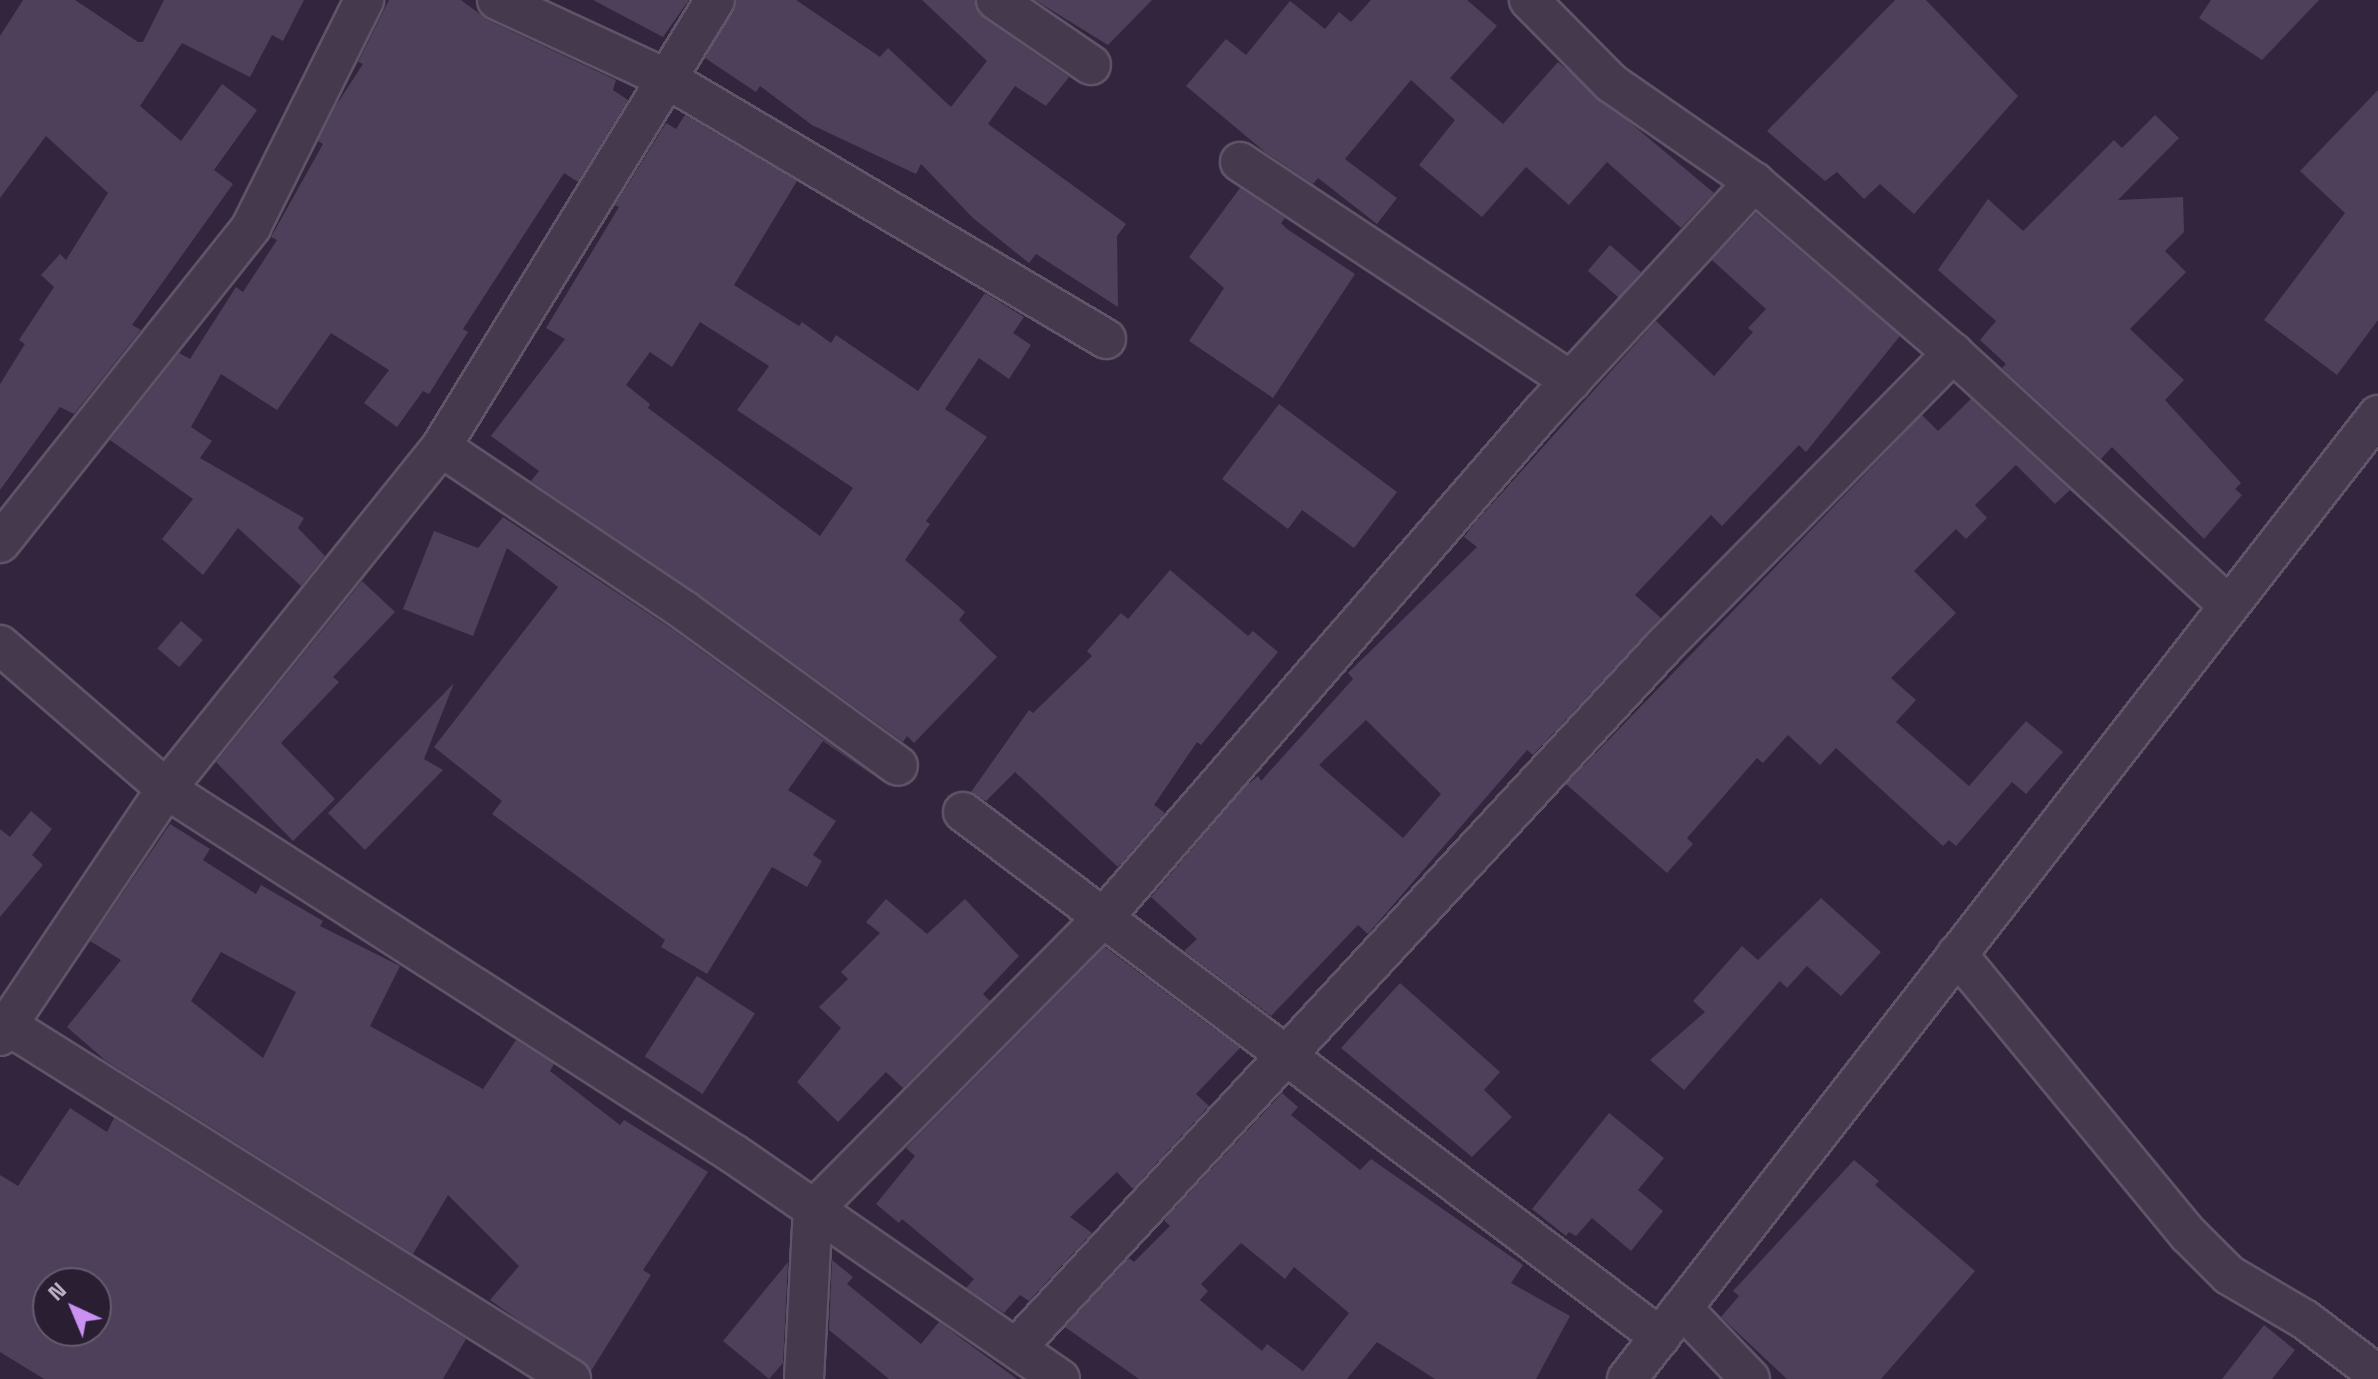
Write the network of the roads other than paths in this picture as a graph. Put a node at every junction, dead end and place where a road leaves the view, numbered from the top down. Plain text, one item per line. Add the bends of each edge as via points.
1 (364, 0) edge
2 (497, 0) edge
3 (715, 0) edge
4 (996, 0) edge
5 (1529, 0) edge
6 (1091, 65) dead end
7 (669, 80) junction
8 (1240, 162) dead end
9 (1754, 182) junction
10 (1106, 339) dead end
11 (1953, 353) junction
12 (1571, 381) junction
13 (2378, 415) edge
14 (441, 447) junction
15 (0, 543) edge
16 (2229, 606) junction
17 (0, 645) edge
18 (898, 766) dead end
19 (166, 789) junction
20 (963, 812) dead end
21 (1103, 918) junction
22 (1957, 954) junction
23 (4, 1030) edge
24 (1283, 1054) junction
25 (802, 1203) junction
26 (1671, 1322) junction
27 (1017, 1347) junction
28 (2378, 1375) edge
29 (571, 1379) edge
30 (804, 1379) edge
31 (1060, 1379) edge
32 (1627, 1379) edge
33 (1750, 1379) edge

1 - 15 street via 251,227
2 - 7 street
3 - 7 street
4 - 6 street
5 - 9 street via 1611,83
7 - 10 street
7 - 14 street
8 - 12 street
9 - 11 street
9 - 12 street
11 - 16 street
11 - 24 street via 1664,646
12 - 21 street
13 - 16 street
14 - 18 street via 685,611
14 - 19 street
16 - 22 street
17 - 19 street
19 - 23 street
19 - 25 street
20 - 21 street
21 - 24 street
21 - 25 street
22 - 26 street
22 - 28 street via 2189,1235 2229,1275 2270,1297
23 - 29 street
24 - 26 street
24 - 27 street
25 - 27 street
25 - 30 street
26 - 32 street
26 - 33 street
27 - 31 street

